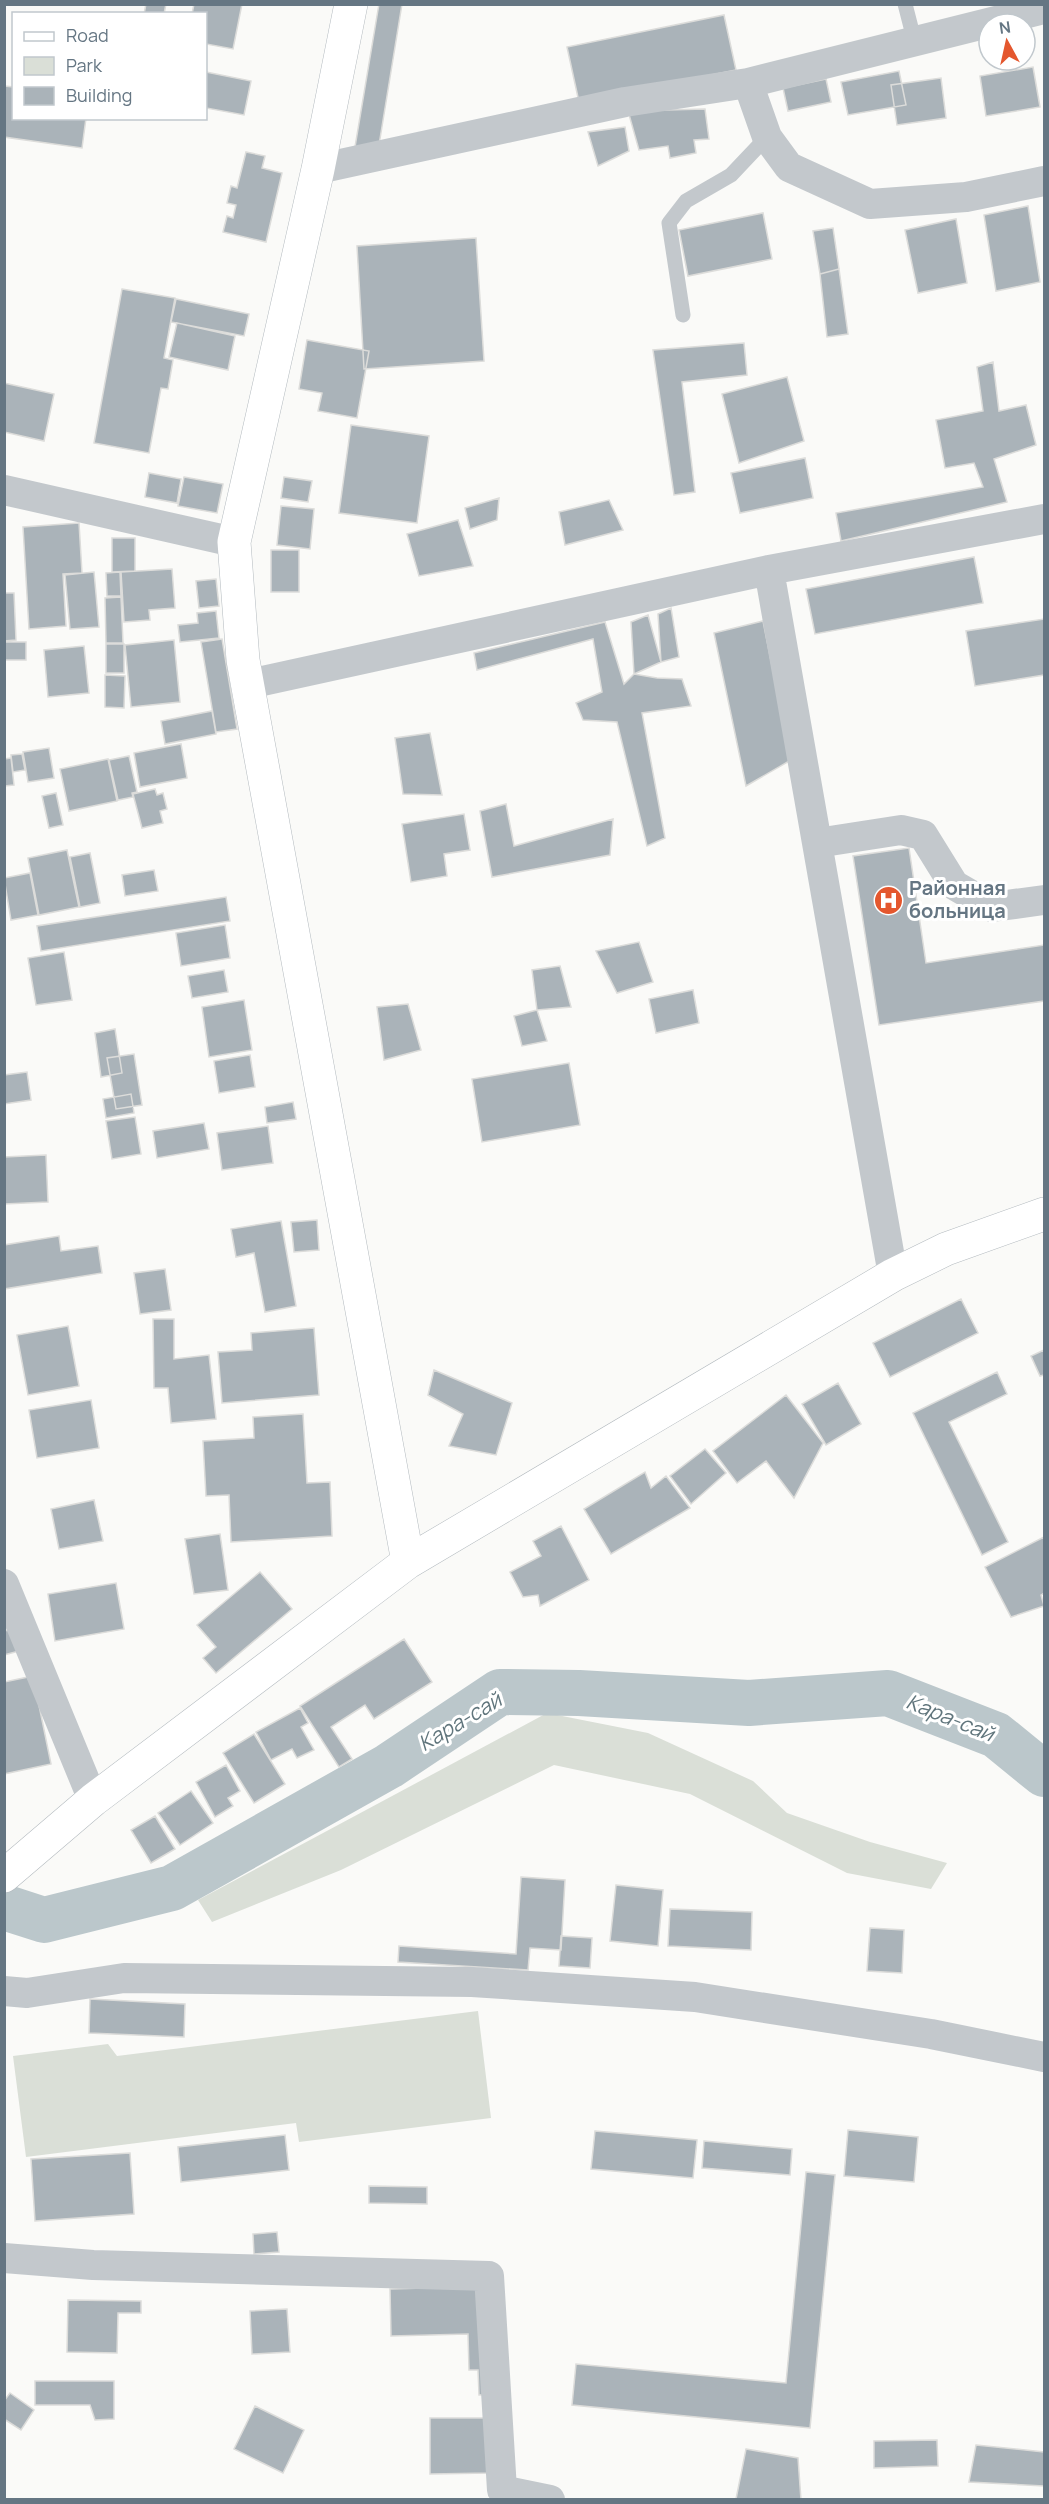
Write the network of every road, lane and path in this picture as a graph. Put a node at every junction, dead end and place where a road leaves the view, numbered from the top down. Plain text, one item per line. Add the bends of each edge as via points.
1 (351, 4) edge
2 (905, 4) edge
3 (1044, 9) edge
4 (915, 43) junction
5 (748, 83) junction
6 (767, 136) junction
7 (318, 169) junction
8 (1044, 181) edge
9 (683, 315) dead end
10 (4, 490) edge
11 (1044, 519) edge
12 (234, 542) junction
13 (769, 570) junction
14 (249, 684) junction
15 (818, 843) junction
16 (1044, 900) edge
17 (1044, 1214) edge
18 (893, 1275) junction
19 (408, 1562) junction
20 (4, 1584) edge
21 (93, 1800) junction
22 (4, 1876) edge
23 (4, 1991) edge
24 (1044, 2057) edge
25 (4, 2258) edge
26 (550, 2499) edge

1 - 7 street
2 - 4 lane
3 - 4 street
4 - 5 street
5 - 6 street
5 - 7 street via 625,102
6 - 8 street via 789,167 870,204 966,197
6 - 9 lane via 731,175 686,201 669,222
7 - 12 street
10 - 12 street
11 - 13 street
12 - 14 street via 243,660
13 - 14 street
13 - 15 street
14 - 19 street
15 - 16 street via 901,830 923,836 954,885 992,907
15 - 18 street
17 - 18 street via 946,1249
18 - 19 street
19 - 21 street
20 - 21 street
21 - 22 street
23 - 24 street via 27,1993 124,1978 472,1982 695,1998 931,2034
25 - 26 street via 104,2265 489,2276 502,2490

